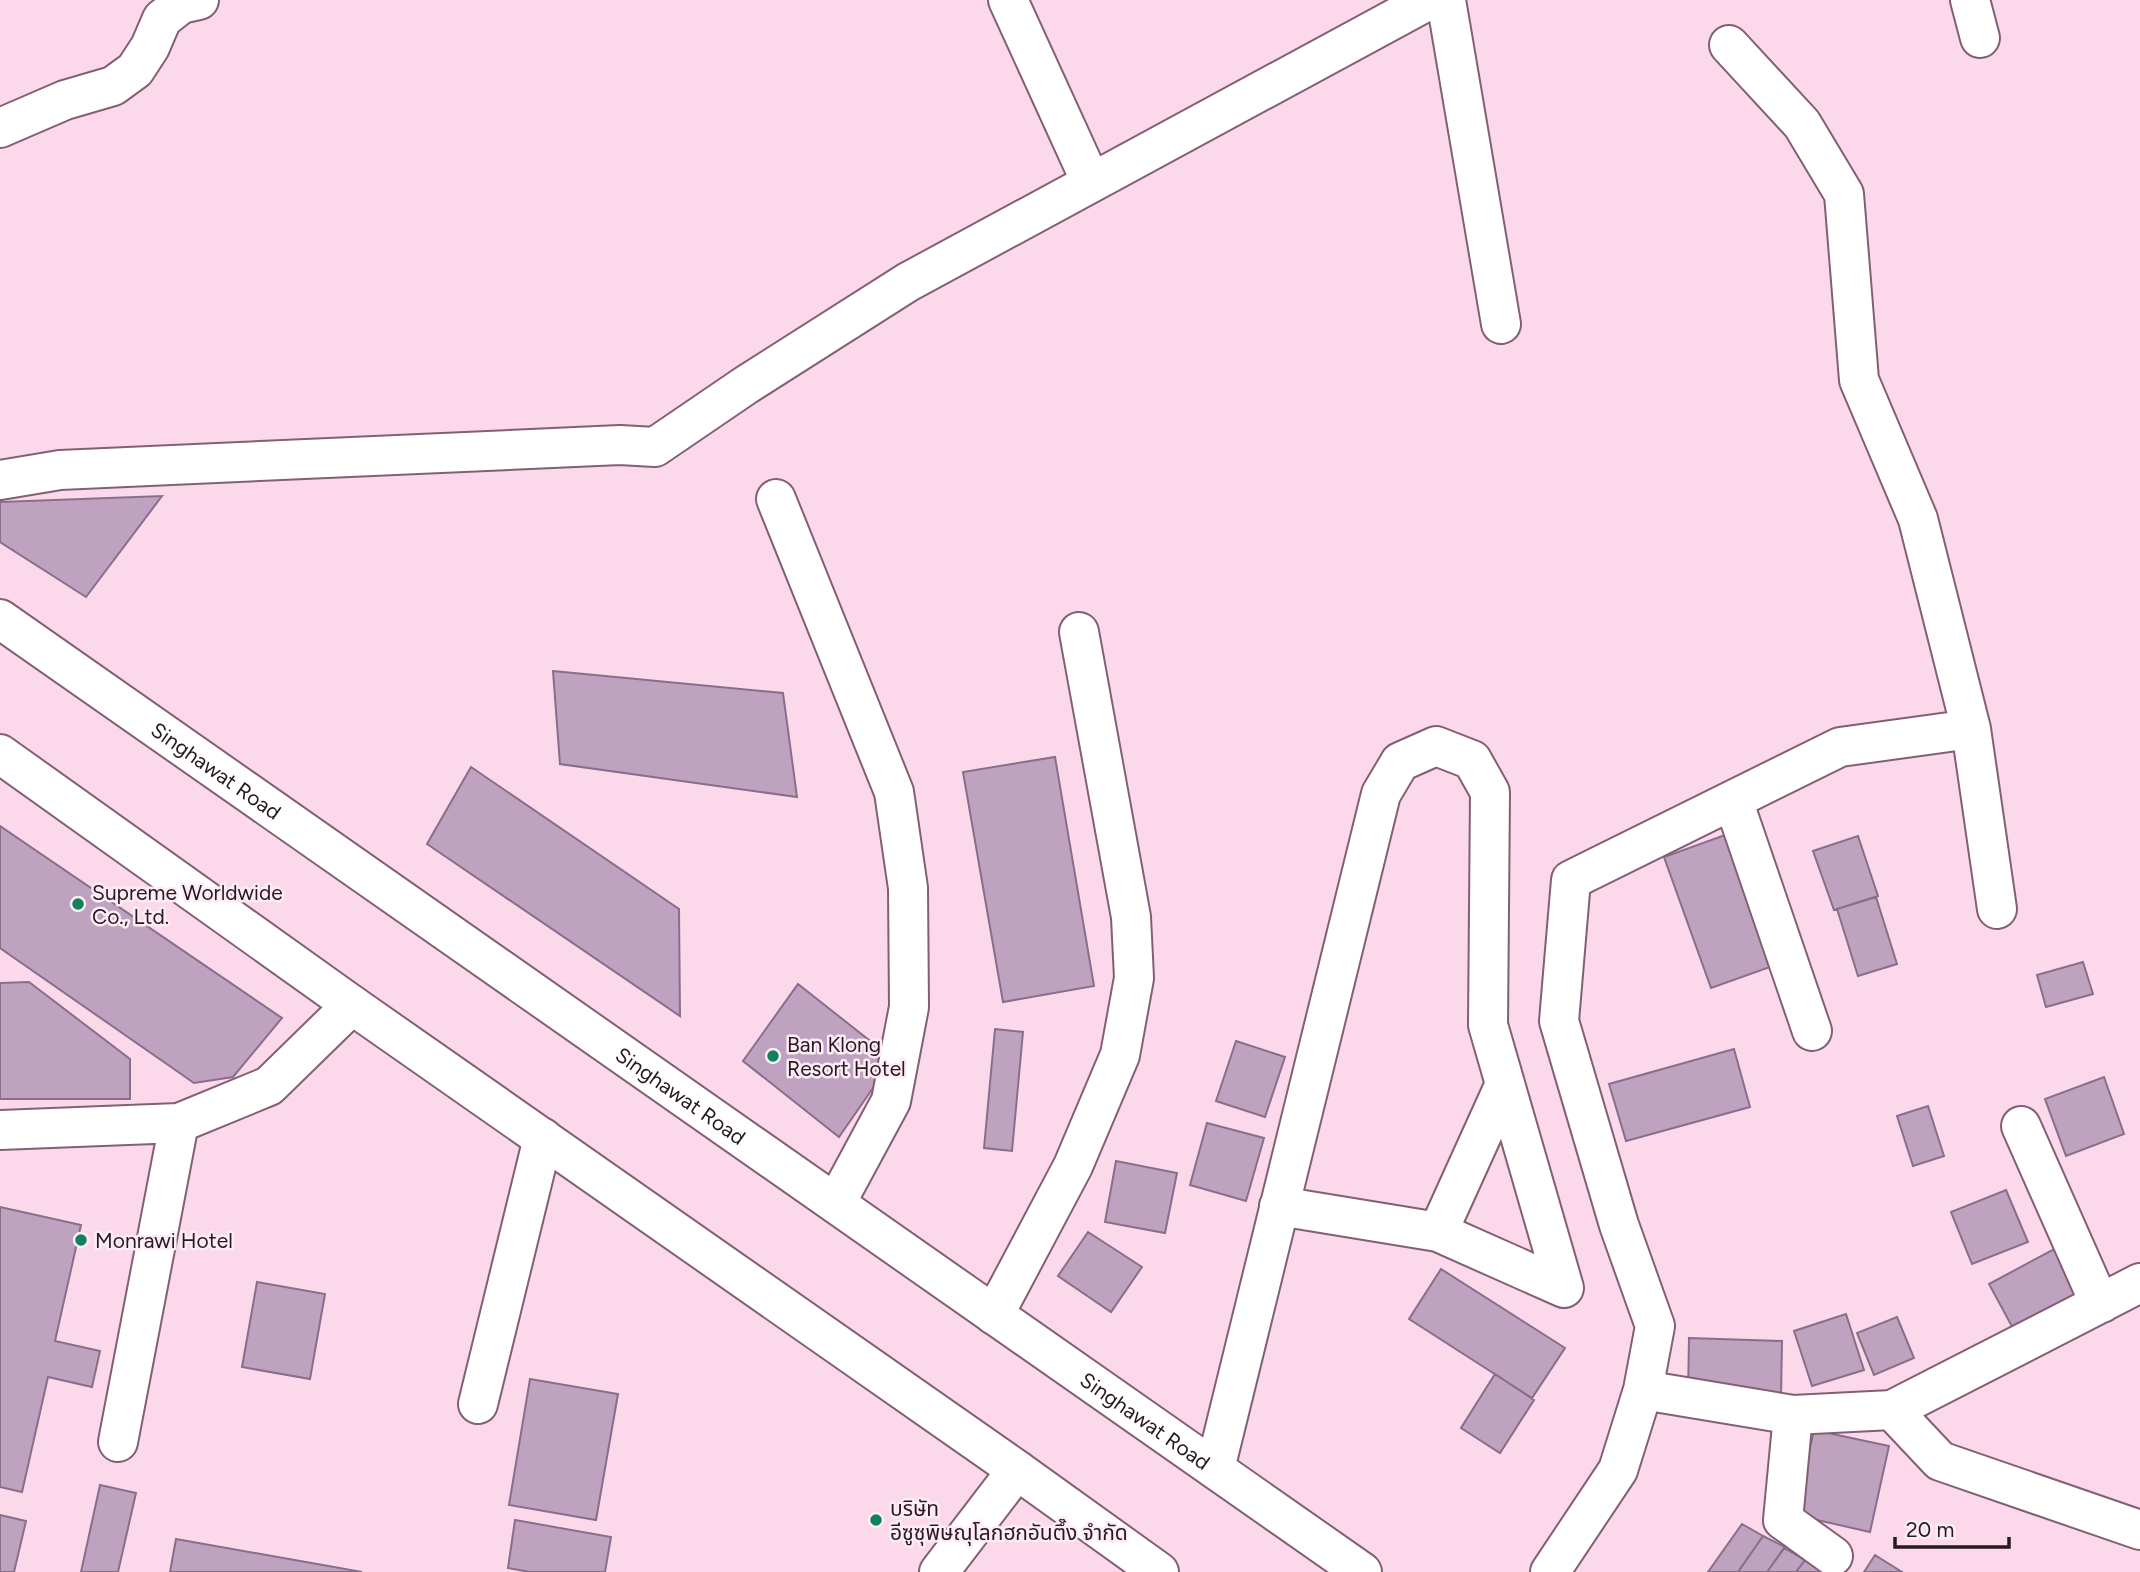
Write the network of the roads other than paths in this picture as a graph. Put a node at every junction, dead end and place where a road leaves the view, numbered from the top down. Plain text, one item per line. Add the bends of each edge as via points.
1 (199, 0) edge
2 (1008, 0) edge
3 (1429, 0) edge
4 (1446, 0) edge
5 (1970, 0) edge
6 (1980, 38) dead end
7 (1729, 45) dead end
8 (0, 128) edge
9 (1091, 182) junction
10 (1501, 324) dead end
11 (0, 480) edge
12 (776, 499) dead end
13 (0, 618) edge
14 (1079, 632) dead end
15 (1971, 729) junction
16 (0, 754) edge
17 (1733, 800) junction
18 (1997, 908) dead end
19 (352, 1004) junction
20 (1812, 1031) dead end
21 (1505, 1084) junction
22 (179, 1122) junction
23 (2021, 1126) dead end
24 (0, 1130) edge
25 (542, 1138) junction
26 (836, 1203) junction
27 (1279, 1206) junction
28 (1438, 1232) junction
29 (2140, 1283) edge
30 (2102, 1303) junction
31 (994, 1315) junction
32 (1643, 1391) junction
33 (478, 1404) dead end
34 (1892, 1410) junction
35 (1793, 1415) junction
36 (118, 1442) dead end
37 (1215, 1469) junction
38 (1017, 1470) junction
39 (2140, 1531) edge
40 (1833, 1556) dead end
41 (939, 1572) edge
42 (1159, 1572) edge
43 (1362, 1572) edge
44 (1550, 1572) edge

1 - 8 street via 181,4 162,19 135,70 113,86 65,100
2 - 9 street
3 - 9 street
4 - 10 street
5 - 6 street
7 - 15 street via 1802,124 1844,194 1859,380 1918,519
9 - 11 street via 908,282 655,447 74,469
12 - 26 street via 894,792 908,888 909,1007 891,1101
13 - 26 street, Singhawat Road
14 - 31 street via 1131,917 1134,978 1120,1055 1073,1166
15 - 17 street via 1840,747
15 - 18 street
16 - 19 street
17 - 20 street
17 - 32 street via 1571,880 1559,1021 1619,1225 1655,1326
19 - 22 street via 269,1086
19 - 25 street
21 - 27 street via 1489,1025 1490,792 1472,760 1436,746 1400,762 1381,794
21 - 28 street
21 - 28 street via 1564,1288
22 - 24 street
22 - 36 street
23 - 30 street
25 - 33 street
25 - 38 street
26 - 31 street, Singhawat Road
27 - 28 street
27 - 37 street
29 - 30 street
30 - 34 street
31 - 37 street, Singhawat Road
32 - 35 street
32 - 44 street via 1618,1470
34 - 35 street
34 - 39 street via 1940,1461
35 - 40 street via 1783,1520
37 - 43 street, Singhawat Road
38 - 41 street
38 - 42 street

